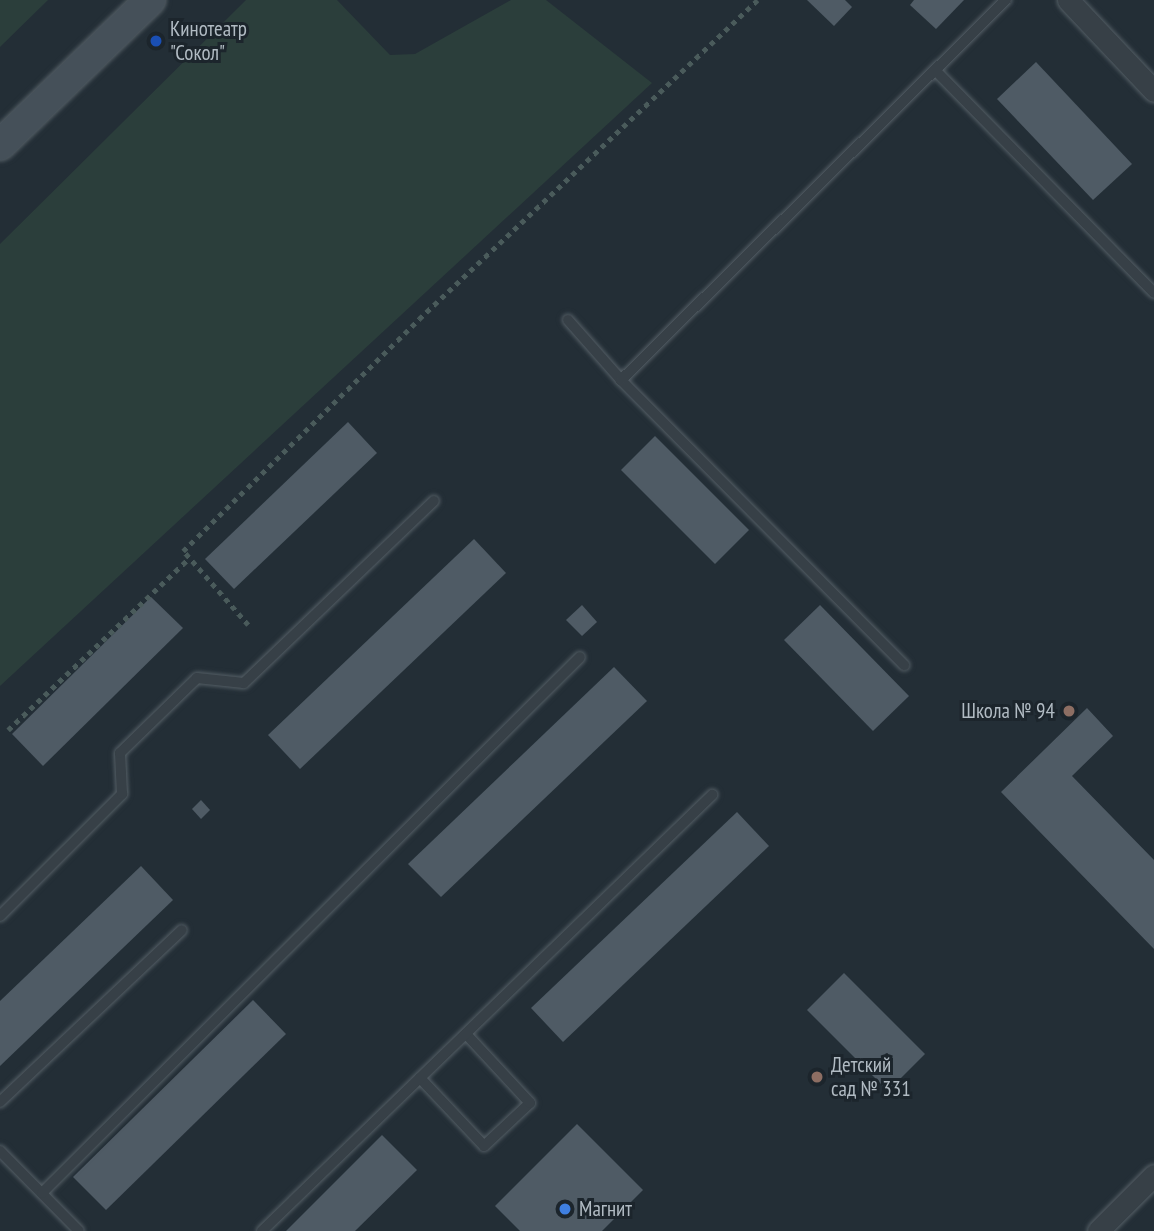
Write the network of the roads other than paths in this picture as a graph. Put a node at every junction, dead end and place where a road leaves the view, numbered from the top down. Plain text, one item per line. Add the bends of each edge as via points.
1 (150, 0) edge
2 (1006, 0) edge
3 (1069, 0) edge
4 (936, 71) junction
5 (1154, 91) edge
6 (0, 145) edge
7 (1154, 293) edge
8 (568, 320) dead end
9 (621, 380) junction
10 (434, 501) dead end
11 (580, 657) dead end
12 (904, 665) dead end
13 (712, 795) dead end
14 (0, 916) edge
15 (182, 930) dead end
16 (466, 1034) junction
17 (420, 1078) junction
18 (0, 1102) edge
19 (0, 1151) edge
20 (1154, 1175) edge
21 (42, 1193) junction
22 (79, 1231) edge
23 (262, 1231) edge
24 (1098, 1231) edge

1 - 6 main road
2 - 4 lane
3 - 5 street
4 - 7 lane
4 - 9 lane
8 - 9 lane
9 - 12 lane
10 - 14 lane via 244,682 197,678 120,753 122,794
11 - 21 lane
13 - 16 lane
15 - 18 lane
16 - 17 lane
16 - 17 lane via 530,1103 484,1146
17 - 23 lane
19 - 21 lane
20 - 24 street
21 - 22 lane

